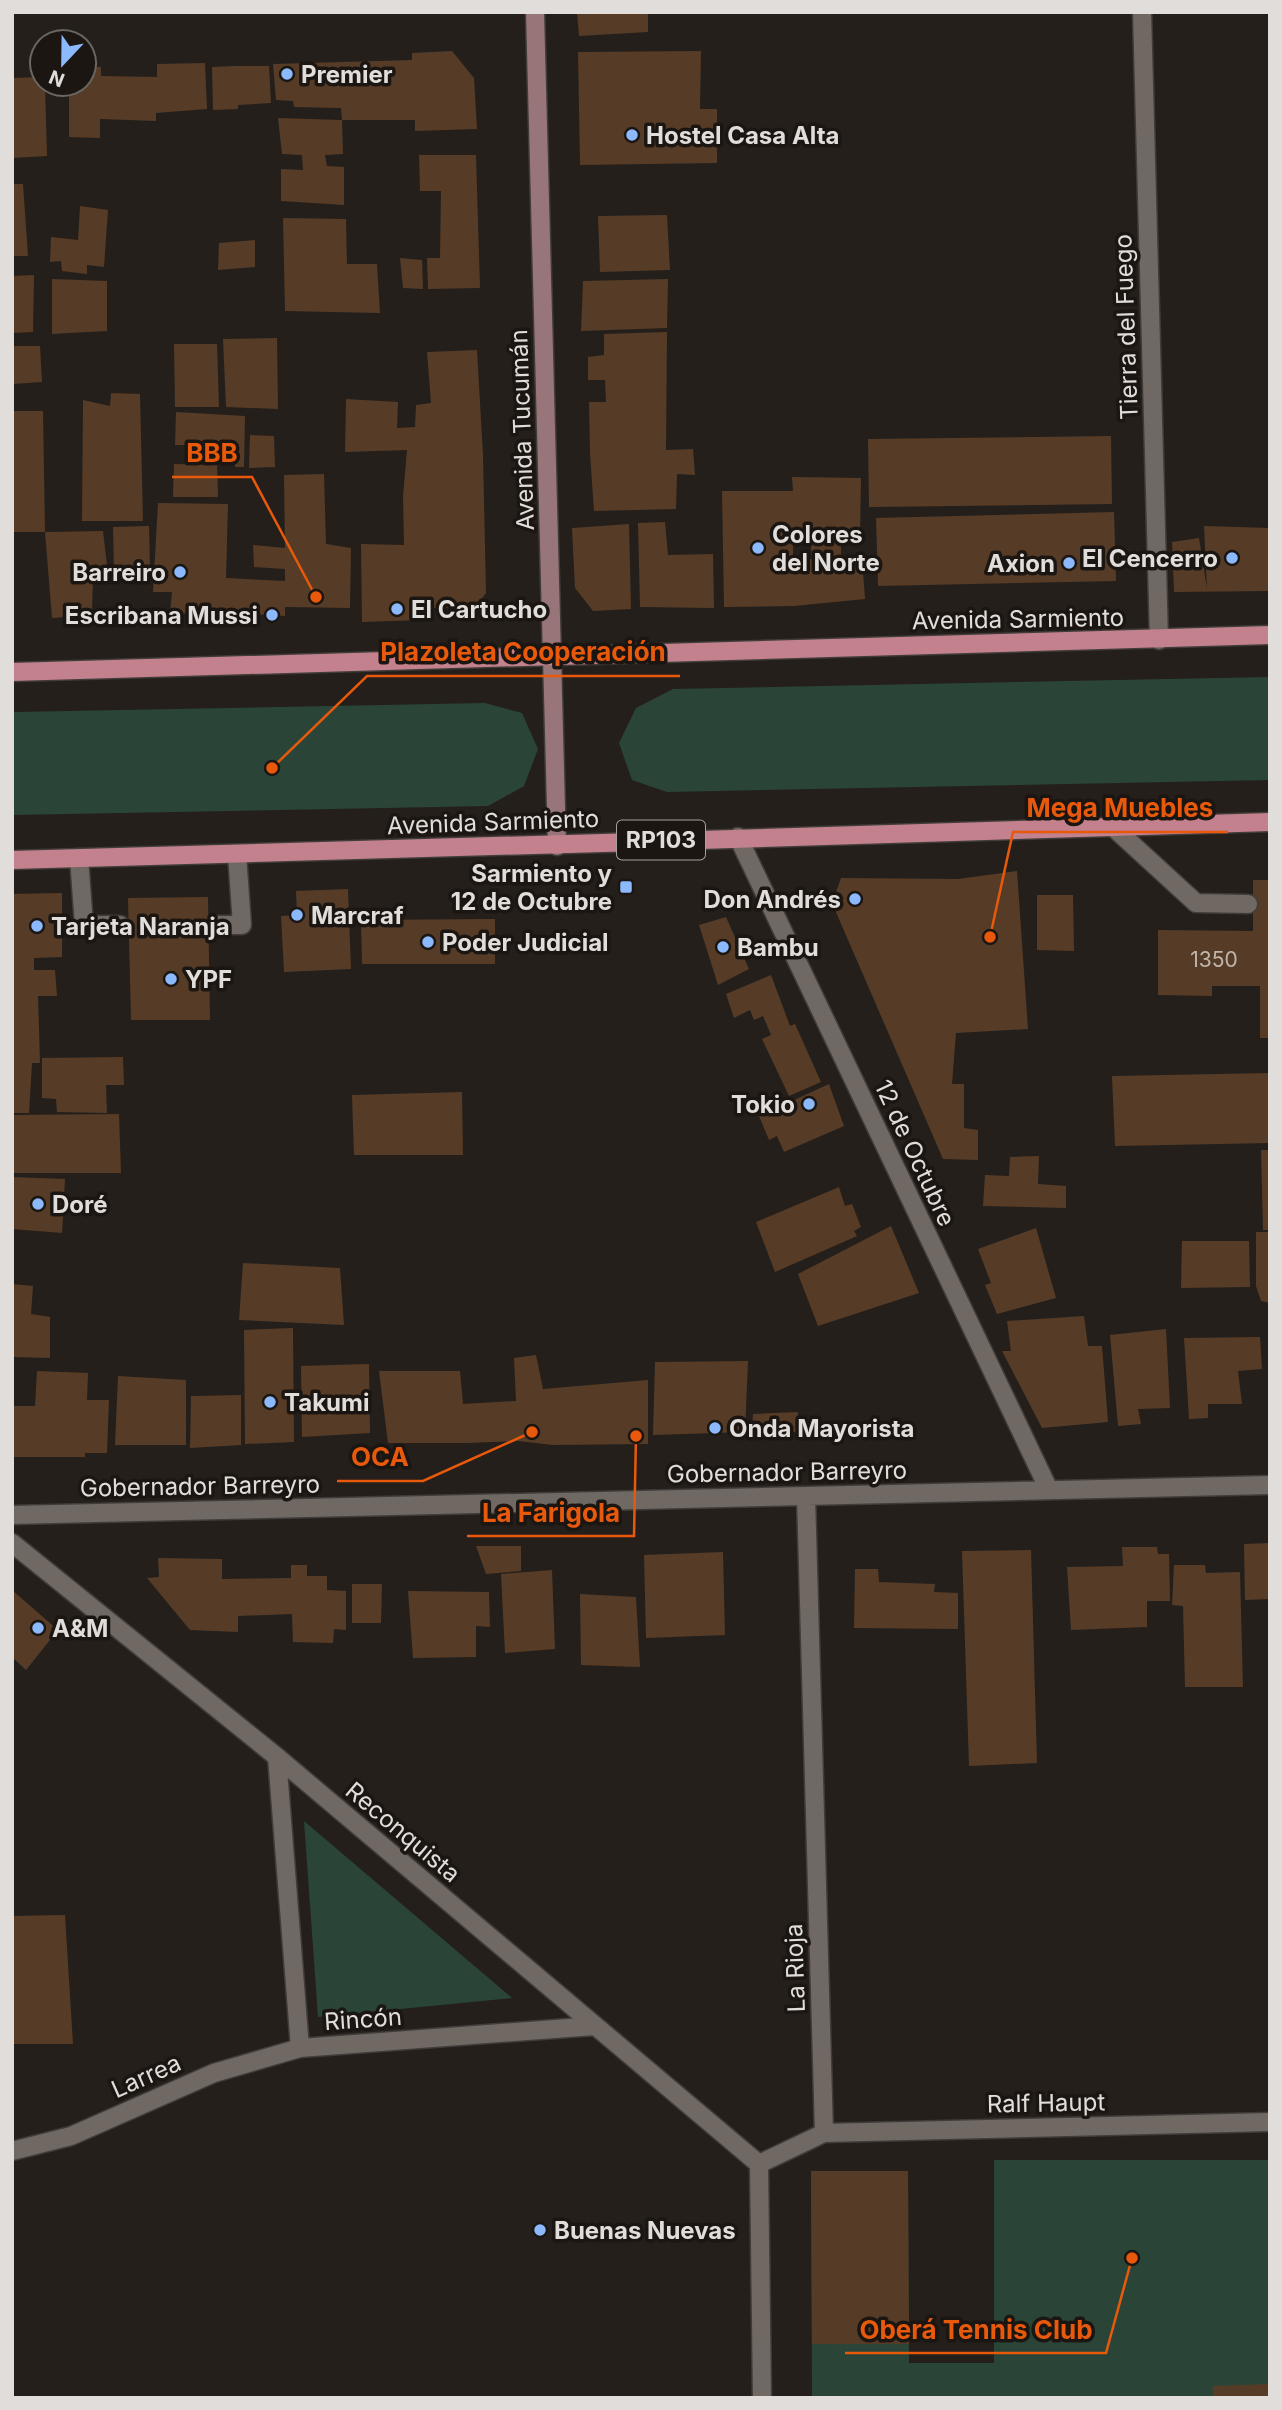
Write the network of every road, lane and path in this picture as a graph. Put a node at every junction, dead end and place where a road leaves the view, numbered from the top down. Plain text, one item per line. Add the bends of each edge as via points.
1 (534, 12) edge
2 (1142, 12) edge
3 (1270, 635) edge
4 (1159, 640) junction
5 (552, 655) junction
6 (12, 672) edge
7 (1270, 822) edge
8 (1112, 826) junction
9 (738, 837) junction
10 (557, 846) junction
11 (237, 854) junction
12 (79, 858) junction
13 (12, 860) edge
14 (1248, 904) dead end
15 (121, 925) dead end
16 (216, 925) dead end
17 (1270, 1485) edge
18 (1049, 1490) junction
19 (806, 1496) junction
20 (12, 1515) edge
21 (12, 1543) edge
22 (277, 1757) junction
23 (595, 2026) junction
24 (300, 2048) junction
25 (1270, 2122) edge
26 (824, 2133) junction
27 (12, 2151) edge
28 (759, 2164) junction
29 (762, 2398) edge

1 - 5 main road, Avenida Tucumán
2 - 4 street, Tierra del Fuego
3 - 4 main road, Avenida Sarmiento
4 - 5 main road, Avenida Sarmiento
5 - 6 main road, Avenida Sarmiento
5 - 10 main road, Avenida Tucumán
7 - 8 main road, Avenida Sarmiento / RP103
8 - 9 main road, Avenida Sarmiento / RP103
8 - 14 street via 1196,903
9 - 10 main road, Avenida Sarmiento / RP103
9 - 18 street, 12 de Octubre
10 - 11 main road, Avenida Sarmiento / RP103
11 - 12 main road, Avenida Sarmiento / RP103
11 - 16 street via 242,925
12 - 13 main road, Avenida Sarmiento / RP103
12 - 15 street via 83,925
17 - 18 street, Gobernador Barreyro
18 - 19 street, Gobernador Barreyro
19 - 20 street, Gobernador Barreyro
19 - 26 street, La Rioja
21 - 22 street, Reconquista
22 - 23 street, Reconquista
22 - 24 street, Rincón
23 - 24 street, Rincón
23 - 28 street, Reconquista
24 - 27 street, Larrea via 214,2073 71,2136
25 - 26 street, Ralf Haupt
26 - 28 street
28 - 29 street

